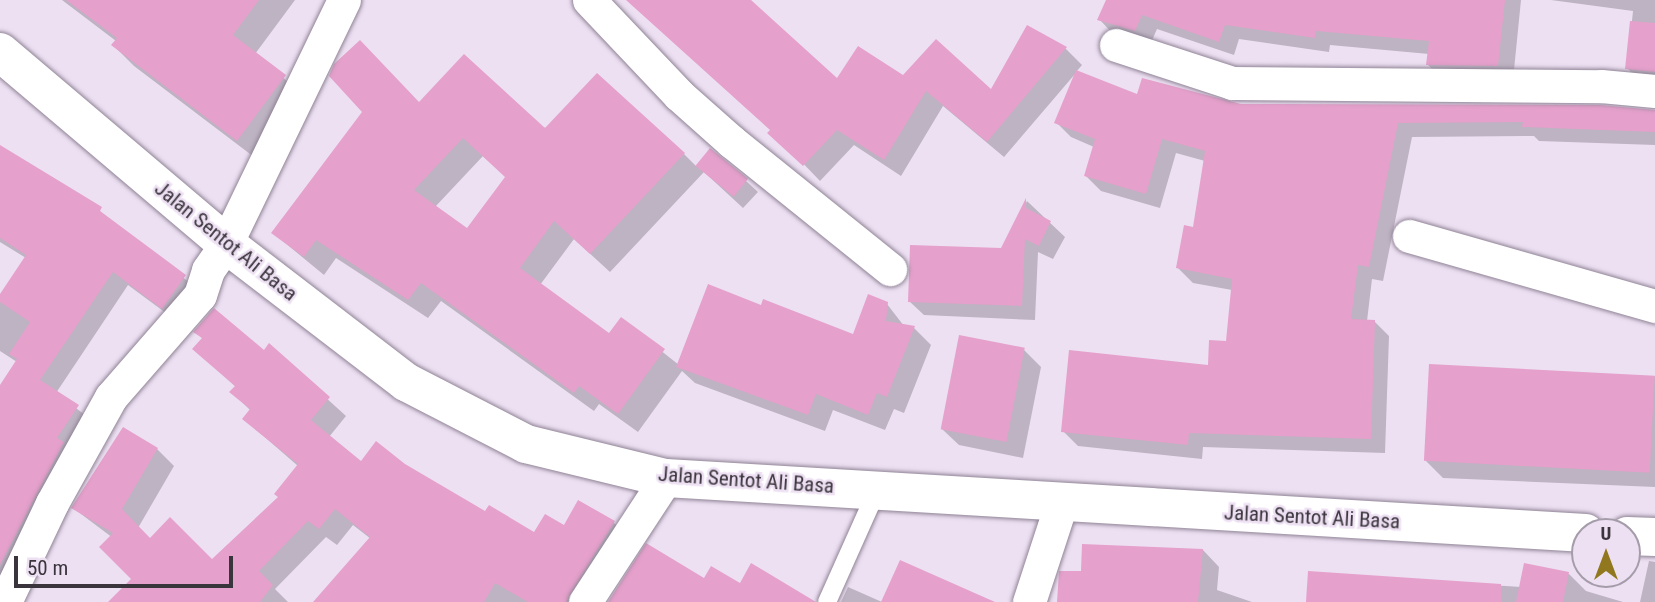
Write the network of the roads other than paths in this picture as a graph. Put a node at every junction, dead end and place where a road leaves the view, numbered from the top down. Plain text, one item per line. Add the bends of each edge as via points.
1 (344, 0) edge
2 (589, 0) edge
3 (1116, 45) dead end
4 (0, 52) edge
5 (1655, 91) edge
6 (1409, 236) dead end
7 (226, 244) junction
8 (890, 269) dead end
9 (1655, 306) edge
10 (666, 478) junction
11 (878, 488) junction
12 (1062, 501) junction
13 (1571, 532) edge
14 (5, 602) edge
15 (585, 602) edge
16 (827, 602) edge
17 (1029, 602) edge

1 - 7 street
2 - 8 street via 679,95
3 - 5 street via 1233,83 1601,86
4 - 7 main road, Jalan Sentot Ali Basa
6 - 9 street
7 - 10 main road, Jalan Sentot Ali Basa via 406,382 526,444
7 - 14 street via 208,270 200,295 133,370 92,428
10 - 11 main road, Jalan Sentot Ali Basa
10 - 15 street
11 - 12 main road, Jalan Sentot Ali Basa
11 - 16 lane
12 - 13 main road, Jalan Sentot Ali Basa
12 - 17 street

